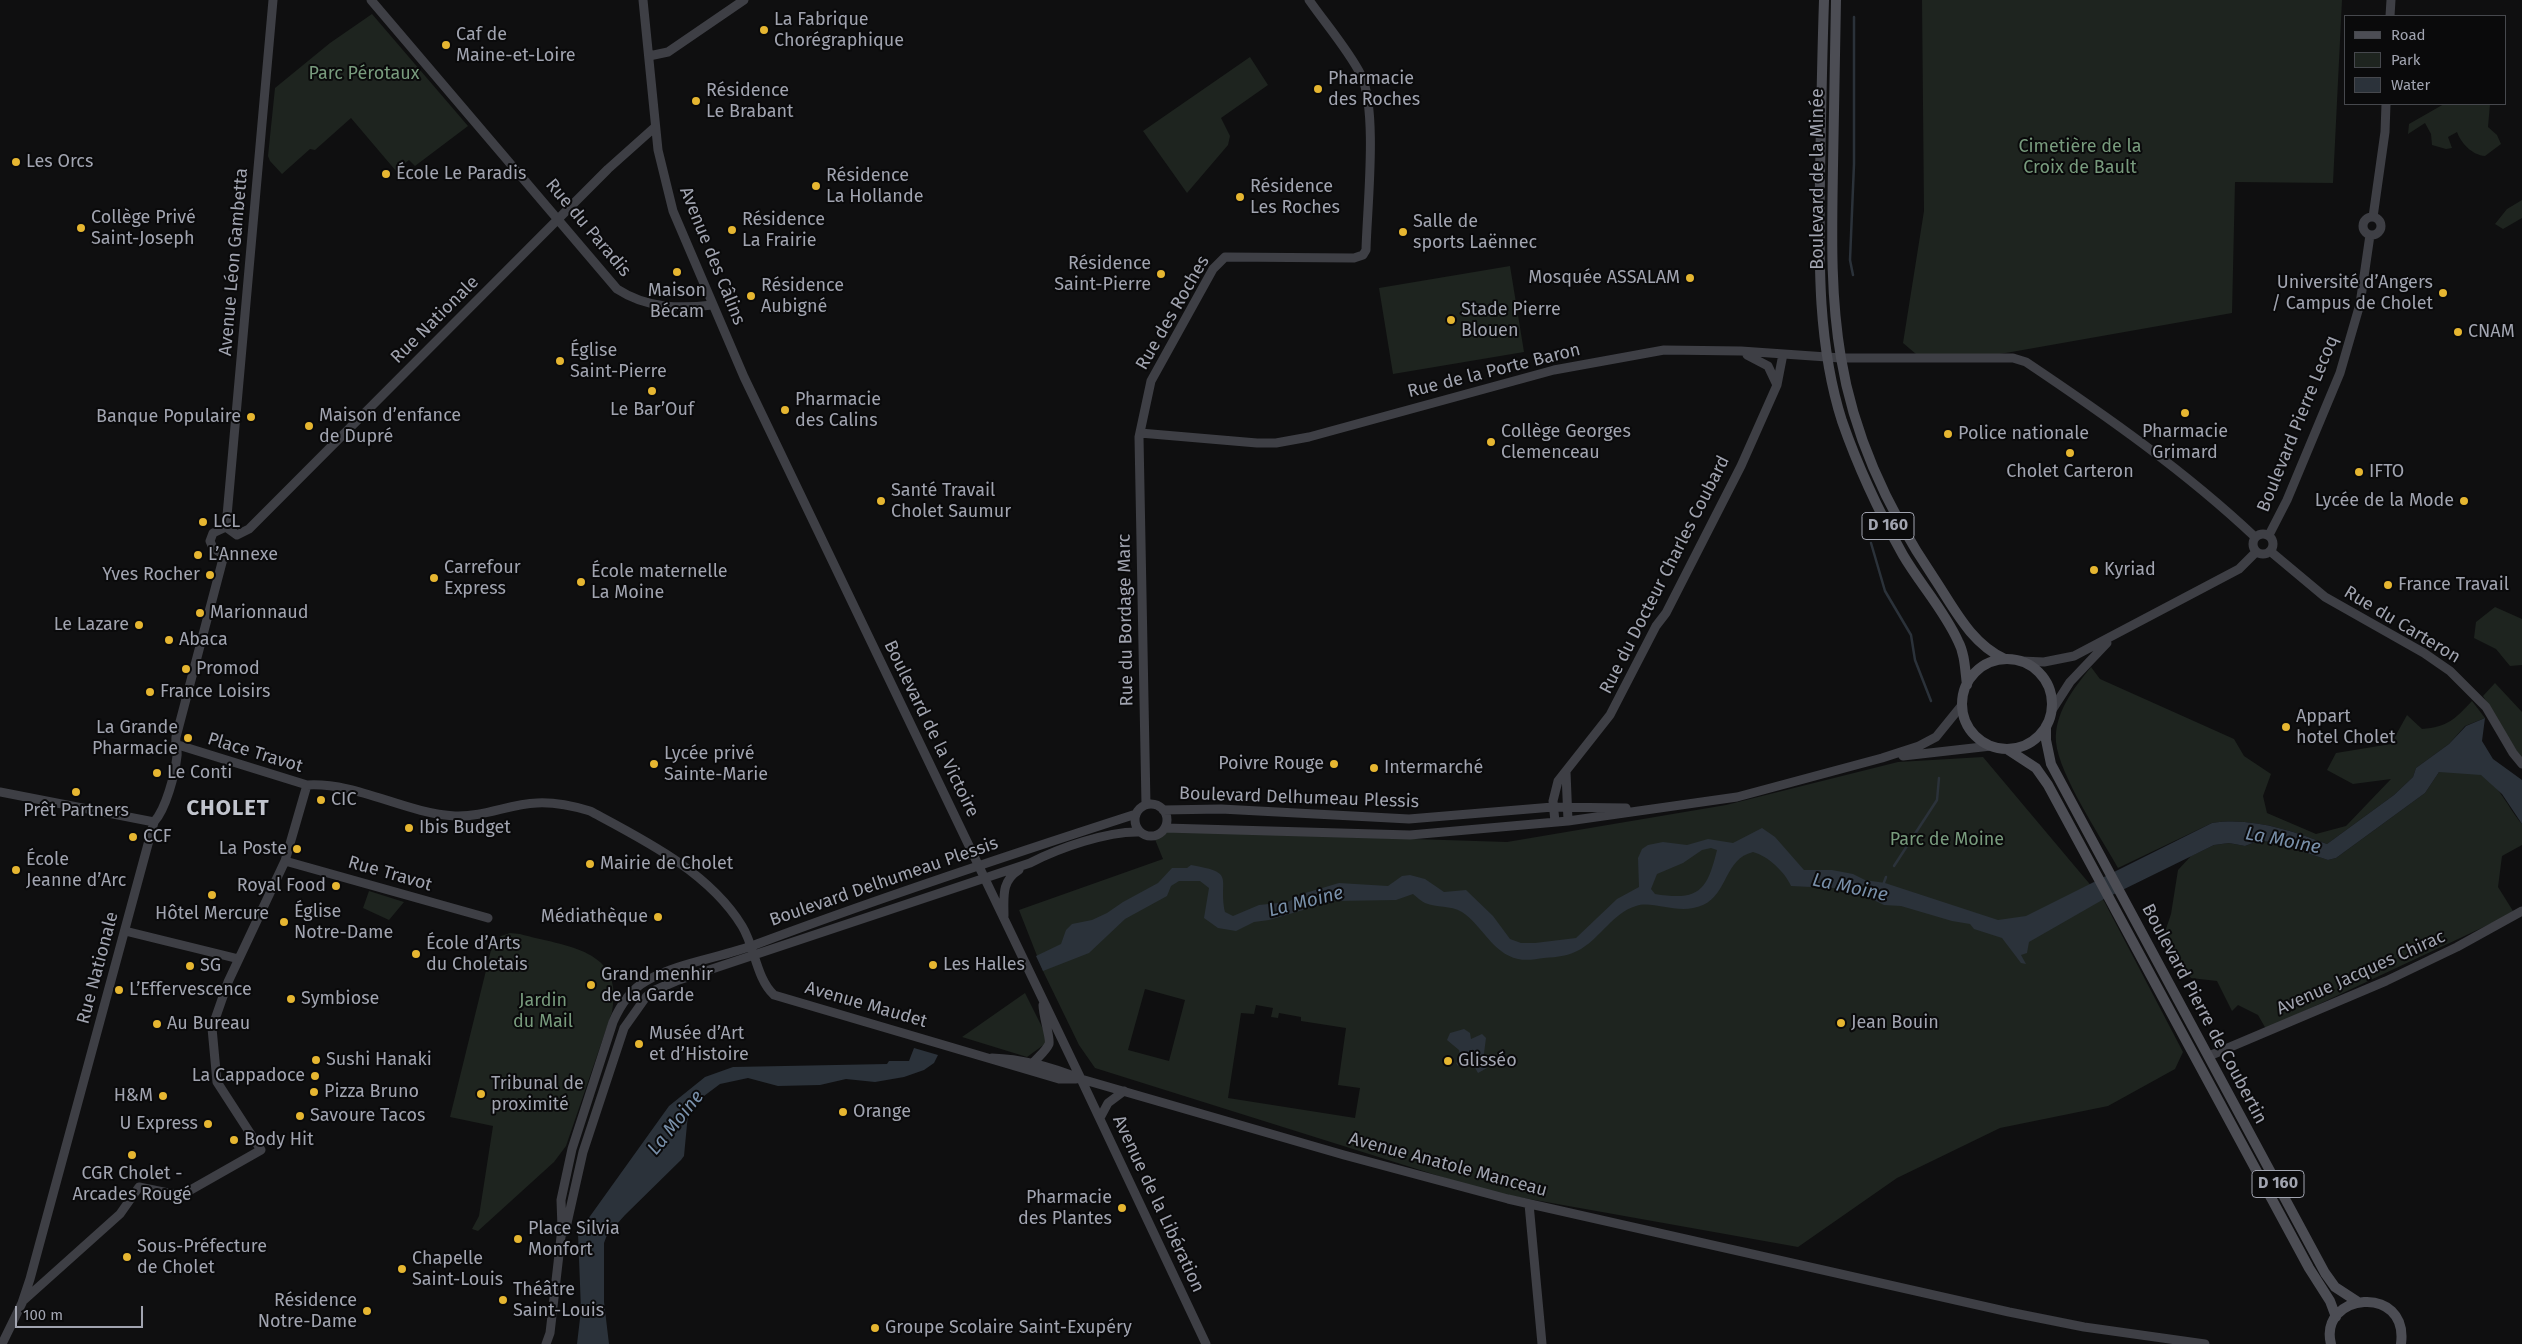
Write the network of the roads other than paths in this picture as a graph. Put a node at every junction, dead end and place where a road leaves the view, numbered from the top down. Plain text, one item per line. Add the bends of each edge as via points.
1 (273, 0) edge
2 (371, 0) edge
3 (643, 0) edge
4 (744, 0) edge
5 (1309, 0) edge
6 (1824, 0) edge
7 (1836, 0) edge
8 (2391, 0) edge
9 (2390, 15) edge
10 (649, 56) junction
11 (2386, 105) edge
12 (655, 126) junction
13 (559, 218) junction
14 (712, 305) junction
15 (1741, 352) junction
16 (1783, 354) junction
17 (1828, 358) junction
18 (1841, 358) junction
19 (1777, 385) junction
20 (752, 393) joint
21 (1140, 434) junction
22 (226, 527) junction
23 (2269, 535) junction
24 (2255, 537) junction
25 (2270, 551) junction
26 (2256, 552) junction
27 (2112, 637) junction
28 (2005, 659) junction
29 (2021, 661) junction
30 (1967, 685) junction
31 (1962, 705) junction
32 (2052, 710) junction
33 (2046, 726) junction
34 (175, 744) junction
35 (1991, 746) junction
36 (2007, 749) junction
37 (1882, 758) junction
38 (2522, 764) edge
39 (1566, 770) junction
40 (307, 785) junction
41 (0, 792) edge
42 (1570, 803) junction
43 (558, 805) joint
44 (1146, 805) junction
45 (1553, 806) junction
46 (1644, 809) junction
47 (1163, 810) junction
48 (1136, 814) junction
49 (1568, 821) junction
50 (154, 822) junction
51 (1555, 822) junction
52 (1165, 828) junction
53 (1140, 832) junction
54 (285, 861) junction
55 (1030, 863) junction
56 (979, 865) junction
57 (984, 878) junction
58 (2522, 911) edge
59 (488, 918) dead end
60 (1004, 919) junction
61 (125, 931) junction
62 (751, 946) junction
63 (755, 956) junction
64 (239, 959) junction
65 (1043, 1002) junction
66 (2209, 1056) junction
67 (992, 1058) junction
68 (1033, 1063) junction
69 (1081, 1078) junction
70 (1124, 1091) junction
71 (1100, 1118) junction
72 (1529, 1204) junction
73 (559, 1271) junction
74 (2358, 1302) junction
75 (22, 1303) junction
76 (2336, 1317) junction
77 (2, 1344) edge
78 (546, 1344) edge
79 (553, 1344) edge
80 (1206, 1344) edge
81 (1542, 1344) edge
82 (2205, 1344) edge
83 (2331, 1344) edge
84 (2401, 1344) edge

1 - 22 street, Avenue Léon Gambetta
2 - 13 street, Rue du Paradis
3 - 10 street, Avenue des Câlins
4 - 10 street via 668,52
5 - 21 street, Rue des Roches via 1361,74 1366,89 1370,147 1366,250 1354,258 1225,257 1219,261 1151,381
6 - 17 main road, Boulevard de la Minée / D 160 via 1819,243
7 - 18 main road, Boulevard de la Minée / D 160 via 1831,252
8 - 9 street
10 - 12 street, Avenue des Câlins
11 - 23 street, Boulevard Pierre Lecoq via 2373,217 2363,226 2370,235 2360,304 2340,373
12 - 13 street, Rue Nationale
12 - 14 street, Avenue des Câlins via 660,164 673,210
13 - 14 street, Rue du Paradis via 617,289 628,296 650,304 685,308
13 - 22 street, Rue Nationale via 249,529 237,535
14 - 20 street, Avenue des Câlins
15 - 16 street, Rue de la Porte Baron
15 - 19 street via 1768,366
15 - 21 street, Rue de la Porte Baron via 1664,350 1611,359 1276,443
16 - 17 street, Rue de la Porte Baron
16 - 19 street, Rue du Docteur Charles Coubard
17 - 18 street, Rue de la Porte Baron
17 - 30 main road, D 160 via 1842,420 1856,459 1904,556 1959,642
18 - 24 street, Rue de la Porte Baron via 2013,358 2026,362 2176,470
18 - 28 main road, D 160 via 1859,426 1887,497 1920,557 1973,636 1984,648
19 - 39 street, Rue du Docteur Charles Coubard via 1722,504 1610,714
20 - 56 street, Boulevard de la Victoire
21 - 44 street, Rue du Bordage Marc
22 - 34 street, Rue Nationale via 213,533 210,541 213,548 224,555
23 - 24 street via 2263,533
23 - 25 street via 2273,541
24 - 26 street via 2252,543
25 - 26 street
25 - 38 street, Rue du Carteron via 2335,604 2450,671 2486,707
26 - 27 street via 2239,568
27 - 29 street via 2074,656 2044,662
27 - 32 street via 2070,682
28 - 29 main road
28 - 30 main road via 1982,667
29 - 32 main road via 2044,679 2051,692
30 - 31 main road
31 - 35 main road via 1970,730
31 - 37 street, Boulevard Delhumeau Plessis via 1936,737
32 - 33 main road
33 - 36 main road via 2030,743
33 - 66 main road, Boulevard Pierre de Coubertin / D 160 via 2051,764
34 - 40 street, Place Travot
34 - 50 street, Rue Nationale via 177,754 162,814
35 - 36 main road
35 - 37 street, Boulevard Delhumeau Plessis
36 - 76 main road, Boulevard Pierre de Coubertin / D 160 via 2036,768 2048,785
37 - 46 street, Boulevard Delhumeau Plessis via 1737,797
39 - 42 street
39 - 45 street, Rue du Docteur Charles Coubard via 1558,781
40 - 43 street, Place Travot via 327,784 428,812 456,816 480,815 538,803
40 - 54 street
41 - 50 street
42 - 45 street, Boulevard Delhumeau Plessis
42 - 46 street, Boulevard Delhumeau Plessis
42 - 49 street
43 - 62 street, Avenue Maudet via 590,811 700,879 731,911
44 - 47 street via 1155,805
44 - 48 street
45 - 47 street, Boulevard Delhumeau Plessis via 1409,819 1221,809
45 - 51 street, Rue du Docteur Charles Coubard
46 - 49 street, Boulevard Delhumeau Plessis
47 - 52 street
48 - 53 street
48 - 56 street, Boulevard Delhumeau Plessis
49 - 51 street, Boulevard Delhumeau Plessis
50 - 61 street, Rue Nationale
51 - 52 street, Boulevard Delhumeau Plessis via 1410,835
52 - 53 street via 1152,836
53 - 55 street, Boulevard Delhumeau Plessis via 1109,835
54 - 59 street, Rue Travot
54 - 64 street
55 - 57 street, Boulevard Delhumeau Plessis
55 - 60 street via 1007,881
56 - 57 street, Boulevard de la Victoire
56 - 62 street, Boulevard Delhumeau Plessis
57 - 60 street, Boulevard de la Victoire
57 - 63 street, Boulevard Delhumeau Plessis
58 - 66 street, Avenue Jacques Chirac via 2416,967
60 - 65 street, Boulevard de la Victoire
61 - 64 street
61 - 75 street, Rue Nationale
62 - 63 street, Avenue Maudet
62 - 73 street, Boulevard Delhumeau Plessis via 659,974 644,982 618,1011 572,1148 561,1200
63 - 67 street, Avenue Maudet via 768,990 774,995
63 - 73 street, Boulevard Delhumeau Plessis via 653,991 641,1002 624,1028 585,1145
64 - 75 street via 212,1028 217,1082 260,1150 187,1192 173,1194 139,1187 120,1214
65 - 68 street via 1043,1016 1050,1038 1049,1044
65 - 69 street, Boulevard de la Victoire
66 - 74 main road, Boulevard Pierre de Coubertin / D 160 via 2325,1273 2334,1287
67 - 68 street, Avenue Maudet
67 - 69 street, Avenue Maudet via 1059,1079
68 - 69 street, Avenue Maudet
69 - 70 street, Avenue Anatole Manceau
69 - 71 street, Avenue de la Libération
70 - 71 street via 1108,1103
70 - 72 street, Avenue Anatole Manceau via 1344,1155
71 - 80 street, Avenue de la Libération
72 - 81 street
72 - 82 street, Avenue Anatole Manceau via 2009,1312 2084,1327
73 - 78 street
73 - 79 street
74 - 76 main road
74 - 84 main road via 2379,1303 2394,1314 2400,1324
75 - 77 street
76 - 83 main road via 2331,1328

